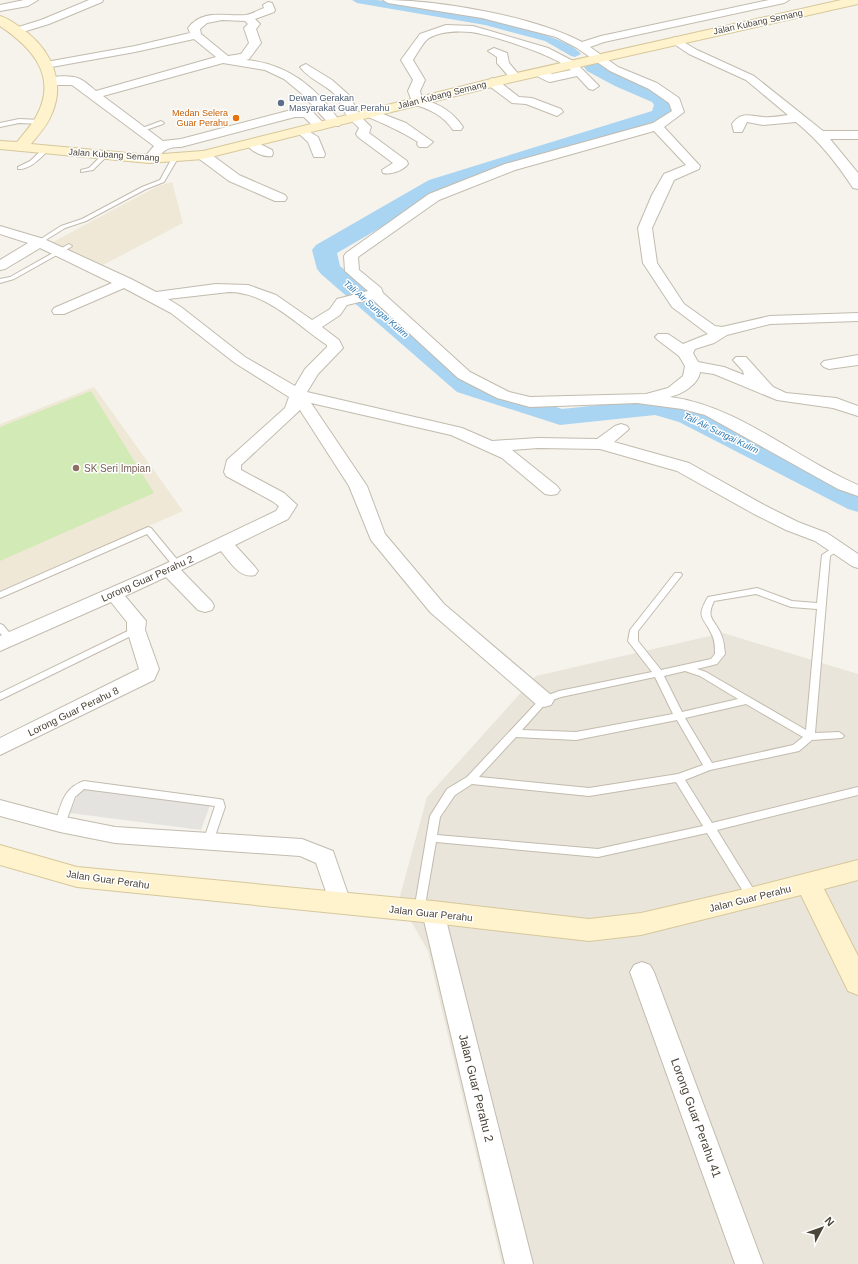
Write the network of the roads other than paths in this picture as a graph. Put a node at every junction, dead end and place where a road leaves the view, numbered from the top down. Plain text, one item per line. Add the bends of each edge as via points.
1 (33, 0) edge
2 (98, 0) edge
3 (388, 0) edge
4 (784, 0) edge
5 (858, 0) edge
6 (416, 2) edge
7 (268, 5) dead end
8 (0, 8) edge
9 (248, 18) junction
10 (0, 20) edge
11 (472, 29) junction
12 (16, 31) junction
13 (196, 35) junction
14 (460, 39) dead end
15 (675, 40) junction
16 (581, 46) junction
17 (494, 51) dead end
18 (597, 58) junction
19 (224, 60) junction
20 (46, 65) junction
21 (306, 67) dead end
22 (576, 68) junction
23 (515, 77) junction
24 (51, 81) junction
25 (75, 81) junction
26 (96, 81) dead end
27 (492, 82) junction
28 (593, 86) dead end
29 (95, 95) junction
30 (417, 101) junction
31 (557, 112) dead end
32 (370, 113) junction
33 (355, 117) junction
34 (798, 118) junction
35 (41, 122) junction
36 (161, 123) dead end
37 (335, 123) junction
38 (0, 125) edge
39 (320, 126) junction
40 (657, 126) junction
41 (457, 127) dead end
42 (738, 129) dead end
43 (140, 130) junction
44 (302, 131) junction
45 (820, 135) junction
46 (858, 135) edge
47 (252, 144) junction
48 (423, 144) dead end
49 (0, 145) edge
50 (161, 146) junction
51 (21, 147) junction
52 (46, 149) junction
53 (267, 152) dead end
54 (319, 154) dead end
55 (105, 155) junction
56 (203, 155) junction
57 (175, 158) junction
58 (149, 159) junction
59 (20, 168) dead end
60 (388, 170) dead end
61 (83, 171) dead end
62 (858, 185) edge
63 (280, 198) dead end
64 (3, 232) edge
65 (39, 242) junction
66 (65, 249) junction
67 (0, 266) edge
68 (0, 281) edge
69 (126, 282) junction
70 (372, 294) junction
71 (154, 297) junction
72 (59, 311) dead end
73 (858, 317) edge
74 (311, 328) junction
75 (722, 332) junction
76 (663, 337) dead end
77 (689, 360) junction
78 (741, 360) dead end
79 (858, 360) edge
80 (829, 364) dead end
81 (298, 394) junction
82 (783, 397) junction
83 (648, 399) junction
84 (858, 411) edge
85 (621, 429) dead end
86 (601, 444) junction
87 (490, 446) junction
88 (551, 490) dead end
89 (858, 491) edge
90 (223, 543) junction
91 (837, 548) junction
92 (858, 562) edge
93 (173, 567) junction
94 (250, 571) dead end
95 (678, 575) dead end
96 (113, 594) junction
97 (0, 595) edge
98 (204, 606) dead end
99 (820, 606) junction
100 (136, 630) junction
101 (3, 637) edge
102 (683, 667) junction
103 (658, 673) junction
104 (0, 697) edge
105 (544, 700) junction
106 (747, 700) junction
107 (679, 716) junction
108 (514, 733) junction
109 (839, 736) dead end
110 (810, 737) junction
111 (0, 747) edge
112 (709, 768) junction
113 (679, 778) junction
114 (471, 780) junction
115 (858, 791) edge
116 (0, 808) edge
117 (60, 824) junction
118 (710, 828) junction
119 (431, 838) junction
120 (208, 842) junction
121 (0, 855) edge
122 (858, 870) edge
123 (808, 882) junction
124 (754, 898) junction
125 (340, 903) junction
126 (426, 912) junction
127 (854, 967) edge
128 (642, 972) dead end
129 (520, 1264) edge
130 (749, 1264) edge

1 - 8 street
2 - 12 street
3 - 6 street
4 - 16 street via 601,39
5 - 15 main road, Jalan Kubang Semang
6 - 16 street via 542,29
7 - 9 street via 270,10
9 - 13 street via 222,17 204,20 197,23 194,28
9 - 19 street via 254,24 250,28 255,43 245,56
10 - 12 main road
11 - 14 street via 473,33
11 - 22 street via 544,50
11 - 30 street via 446,28 424,36 407,60 419,80 414,91
12 - 20 main road via 34,45
13 - 19 street
13 - 20 street
15 - 18 main road, Jalan Kubang Semang
15 - 34 street via 694,52 750,78
16 - 18 street
17 - 23 street via 503,56 503,64
18 - 22 main road, Jalan Kubang Semang
18 - 40 street via 614,69 653,86 675,101 678,112
19 - 29 street
19 - 37 street via 239,65 281,71 315,100
20 - 24 main road
21 - 33 street via 346,99
22 - 23 main road, Jalan Kubang Semang via 538,71
22 - 28 street
23 - 27 main road, Jalan Kubang Semang
24 - 25 street
24 - 35 main road via 50,100
25 - 26 street
25 - 29 street
27 - 30 main road, Jalan Kubang Semang
27 - 31 street via 516,100 528,101
29 - 43 street
30 - 32 main road, Jalan Kubang Semang
30 - 41 street via 443,112 453,119
32 - 33 main road, Jalan Kubang Semang
32 - 48 street via 409,130 427,142
33 - 37 main road, Jalan Kubang Semang
33 - 60 street via 365,127 362,134 402,164
34 - 42 street via 781,121 743,119 738,124
34 - 45 street
35 - 38 lane via 19,121
35 - 51 main road
36 - 43 lane
37 - 39 main road, Jalan Kubang Semang
39 - 44 main road, Jalan Kubang Semang
39 - 50 street via 308,114 300,112
40 - 70 street via 510,167 434,197 351,256 352,271 376,291
40 - 75 street via 694,166 669,177 659,195 645,228 650,263 679,307 710,330
43 - 50 street
44 - 47 main road, Jalan Kubang Semang
44 - 54 street via 314,140
45 - 46 street
45 - 62 street
47 - 53 street
47 - 56 main road, Jalan Kubang Semang
49 - 51 main road, Jalan Kubang Semang
50 - 58 street
51 - 52 main road, Jalan Kubang Semang
52 - 55 main road, Jalan Kubang Semang
52 - 59 lane via 32,162
55 - 58 main road, Jalan Kubang Semang
55 - 61 lane via 91,169
56 - 57 main road, Jalan Kubang Semang
56 - 63 street via 234,178
57 - 58 main road, Jalan Kubang Semang
57 - 65 lane via 162,181 84,220 63,227
64 - 65 street
65 - 66 street
65 - 67 street
66 - 68 lane via 12,278
66 - 69 street
69 - 71 street
69 - 72 street
70 - 74 street via 342,302 334,312
70 - 83 street via 464,374 503,395 530,402
71 - 74 street via 225,288 247,289 270,298
71 - 81 street via 176,310 240,360
73 - 75 street via 770,320
74 - 81 street via 334,343 335,348 310,372
75 - 77 street via 709,340 689,346
76 - 77 street
77 - 82 street
77 - 83 street via 691,378 674,391
78 - 82 street via 760,384
79 - 80 street
81 - 87 street via 456,431
81 - 90 street, Lorong Guar Perahu 2 via 292,410 233,464 232,472 288,505 282,515
81 - 105 street via 358,486 377,536 437,608
82 - 84 street via 836,403
83 - 89 street via 684,404 710,412
85 - 86 street
86 - 87 street via 538,443
86 - 91 street via 683,467 766,513
87 - 88 street via 508,454
90 - 93 street, Lorong Guar Perahu 2
90 - 94 street
91 - 92 street
91 - 99 lane via 826,555
93 - 96 street, Lorong Guar Perahu 2
93 - 97 lane via 148,530
93 - 98 street
95 - 103 lane via 634,630 633,641
96 - 100 street via 137,621
96 - 101 street, Lorong Guar Perahu 2
99 - 102 lane via 791,604 757,591 711,599 705,610 705,618 718,638 720,654 714,662
99 - 110 lane
100 - 104 lane
100 - 111 street, Lorong Guar Perahu 8 via 150,669 147,675
102 - 103 lane
102 - 106 lane via 703,674
103 - 105 lane via 559,694
103 - 107 lane
105 - 108 lane
106 - 107 lane
106 - 110 lane
107 - 108 lane via 576,736
107 - 112 lane
108 - 114 lane
109 - 110 lane
110 - 112 lane via 796,748
112 - 113 lane
113 - 114 lane via 589,792
113 - 118 lane
114 - 119 lane via 451,792 435,816
115 - 118 lane
116 - 117 street
117 - 120 street via 115,835
117 - 120 lane via 72,790 77,786 91,786 219,803 220,807
118 - 119 lane via 598,853
118 - 124 lane
119 - 126 lane
120 - 125 street via 302,848 325,857
121 - 125 main road, Jalan Guar Perahu via 77,877
122 - 123 main road, Jalan Guar Perahu
123 - 124 main road, Jalan Guar Perahu
123 - 127 main road
124 - 126 main road, Jalan Guar Perahu via 641,924 589,930
125 - 126 main road, Jalan Guar Perahu
126 - 129 street, Jalan Guar Perahu 2
128 - 130 street, Lorong Guar Perahu 41

